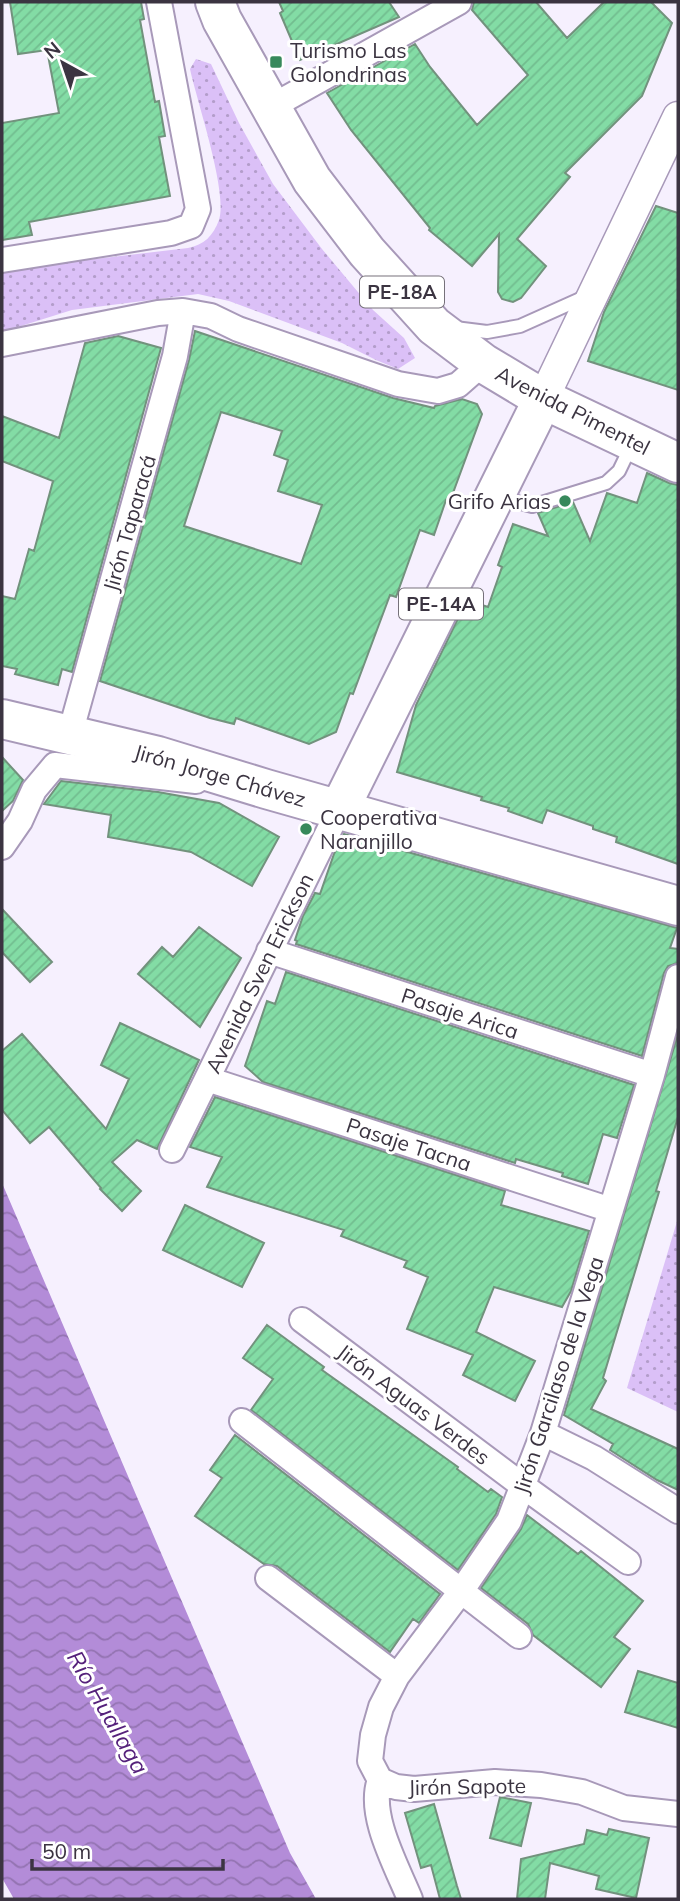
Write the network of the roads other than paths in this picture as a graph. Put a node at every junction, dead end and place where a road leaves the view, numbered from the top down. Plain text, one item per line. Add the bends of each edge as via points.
1 (159, 2) edge
2 (459, 2) edge
3 (218, 11) edge
4 (271, 107) junction
5 (678, 117) edge
6 (2, 260) edge
7 (594, 292) junction
8 (183, 311) junction
9 (434, 326) junction
10 (2, 344) edge
11 (483, 363) junction
12 (543, 399) junction
13 (633, 443) junction
14 (678, 463) edge
15 (498, 490) junction
16 (2, 719) edge
17 (70, 734) junction
18 (266, 789) junction
19 (340, 810) junction
20 (2, 847) edge
21 (678, 906) edge
22 (269, 951) junction
23 (678, 977) edge
24 (652, 1075) junction
25 (207, 1079) junction
26 (172, 1150) dead end
27 (611, 1210) junction
28 (302, 1320) dead end
29 (242, 1421) dead end
30 (543, 1433) junction
31 (523, 1486) junction
32 (678, 1511) edge
33 (628, 1562) dead end
34 (268, 1578) dead end
35 (462, 1590) junction
36 (519, 1636) dead end
37 (397, 1676) junction
38 (380, 1780) junction
39 (678, 1814) edge
40 (410, 1899) edge

1 - 6 street via 198,209 191,226
2 - 4 street
3 - 4 main road, Avenida Pimentel / PE-18A
4 - 9 main road, Avenida Pimentel / PE-18A via 320,190 367,253
5 - 7 street, Avenida Sven Erickson
7 - 9 lane via 520,326 487,332
7 - 12 street, Avenida Sven Erickson
8 - 10 street
8 - 11 street via 211,316 238,330 398,384 438,391 458,385
8 - 17 street, Jirón Taparacá via 175,356
9 - 11 main road, Avenida Pimentel / PE-18A
11 - 12 main road, Avenida Pimentel / PE-18A
12 - 13 main road, Avenida Pimentel / PE-18A
12 - 15 main road, Avenida Sven Erickson / PE-14A
13 - 14 main road, Avenida Pimentel / PE-18A
13 - 15 lane via 619,471 606,483 532,506
15 - 19 main road, Avenida Sven Erickson / PE-14A
16 - 17 main road, Jirón Jorge Chávez
17 - 18 main road, Jirón Jorge Chávez
18 - 19 main road, Jirón Jorge Chávez
18 - 20 street via 55,765 34,790
19 - 21 main road, Jirón Jorge Chávez
19 - 22 street, Avenida Sven Erickson
22 - 24 street, Pasaje Arica
22 - 25 street, Avenida Sven Erickson
23 - 24 street, Jirón Garcilaso de la Vega
24 - 27 street, Jirón Garcilaso de la Vega
25 - 26 street, Avenida Sven Erickson
25 - 27 street, Pasaje Tacna
27 - 30 street, Jirón Garcilaso de la Vega
28 - 31 street, Jirón Aguas Verdes
29 - 35 street
30 - 31 street, Jirón Garcilaso de la Vega
30 - 32 street via 594,1458
31 - 33 street, Jirón Aguas Verdes
31 - 35 street, Jirón Garcilaso de la Vega via 509,1521
34 - 37 street
35 - 36 street
35 - 37 street, Jirón Garcilaso de la Vega
37 - 38 street, Jirón Garcilaso de la Vega via 373,1735 370,1761
38 - 39 street, Jirón Sapote via 414,1789 495,1782 541,1785 624,1808
38 - 40 street, Jirón Garcilaso de la Vega via 379,1818

